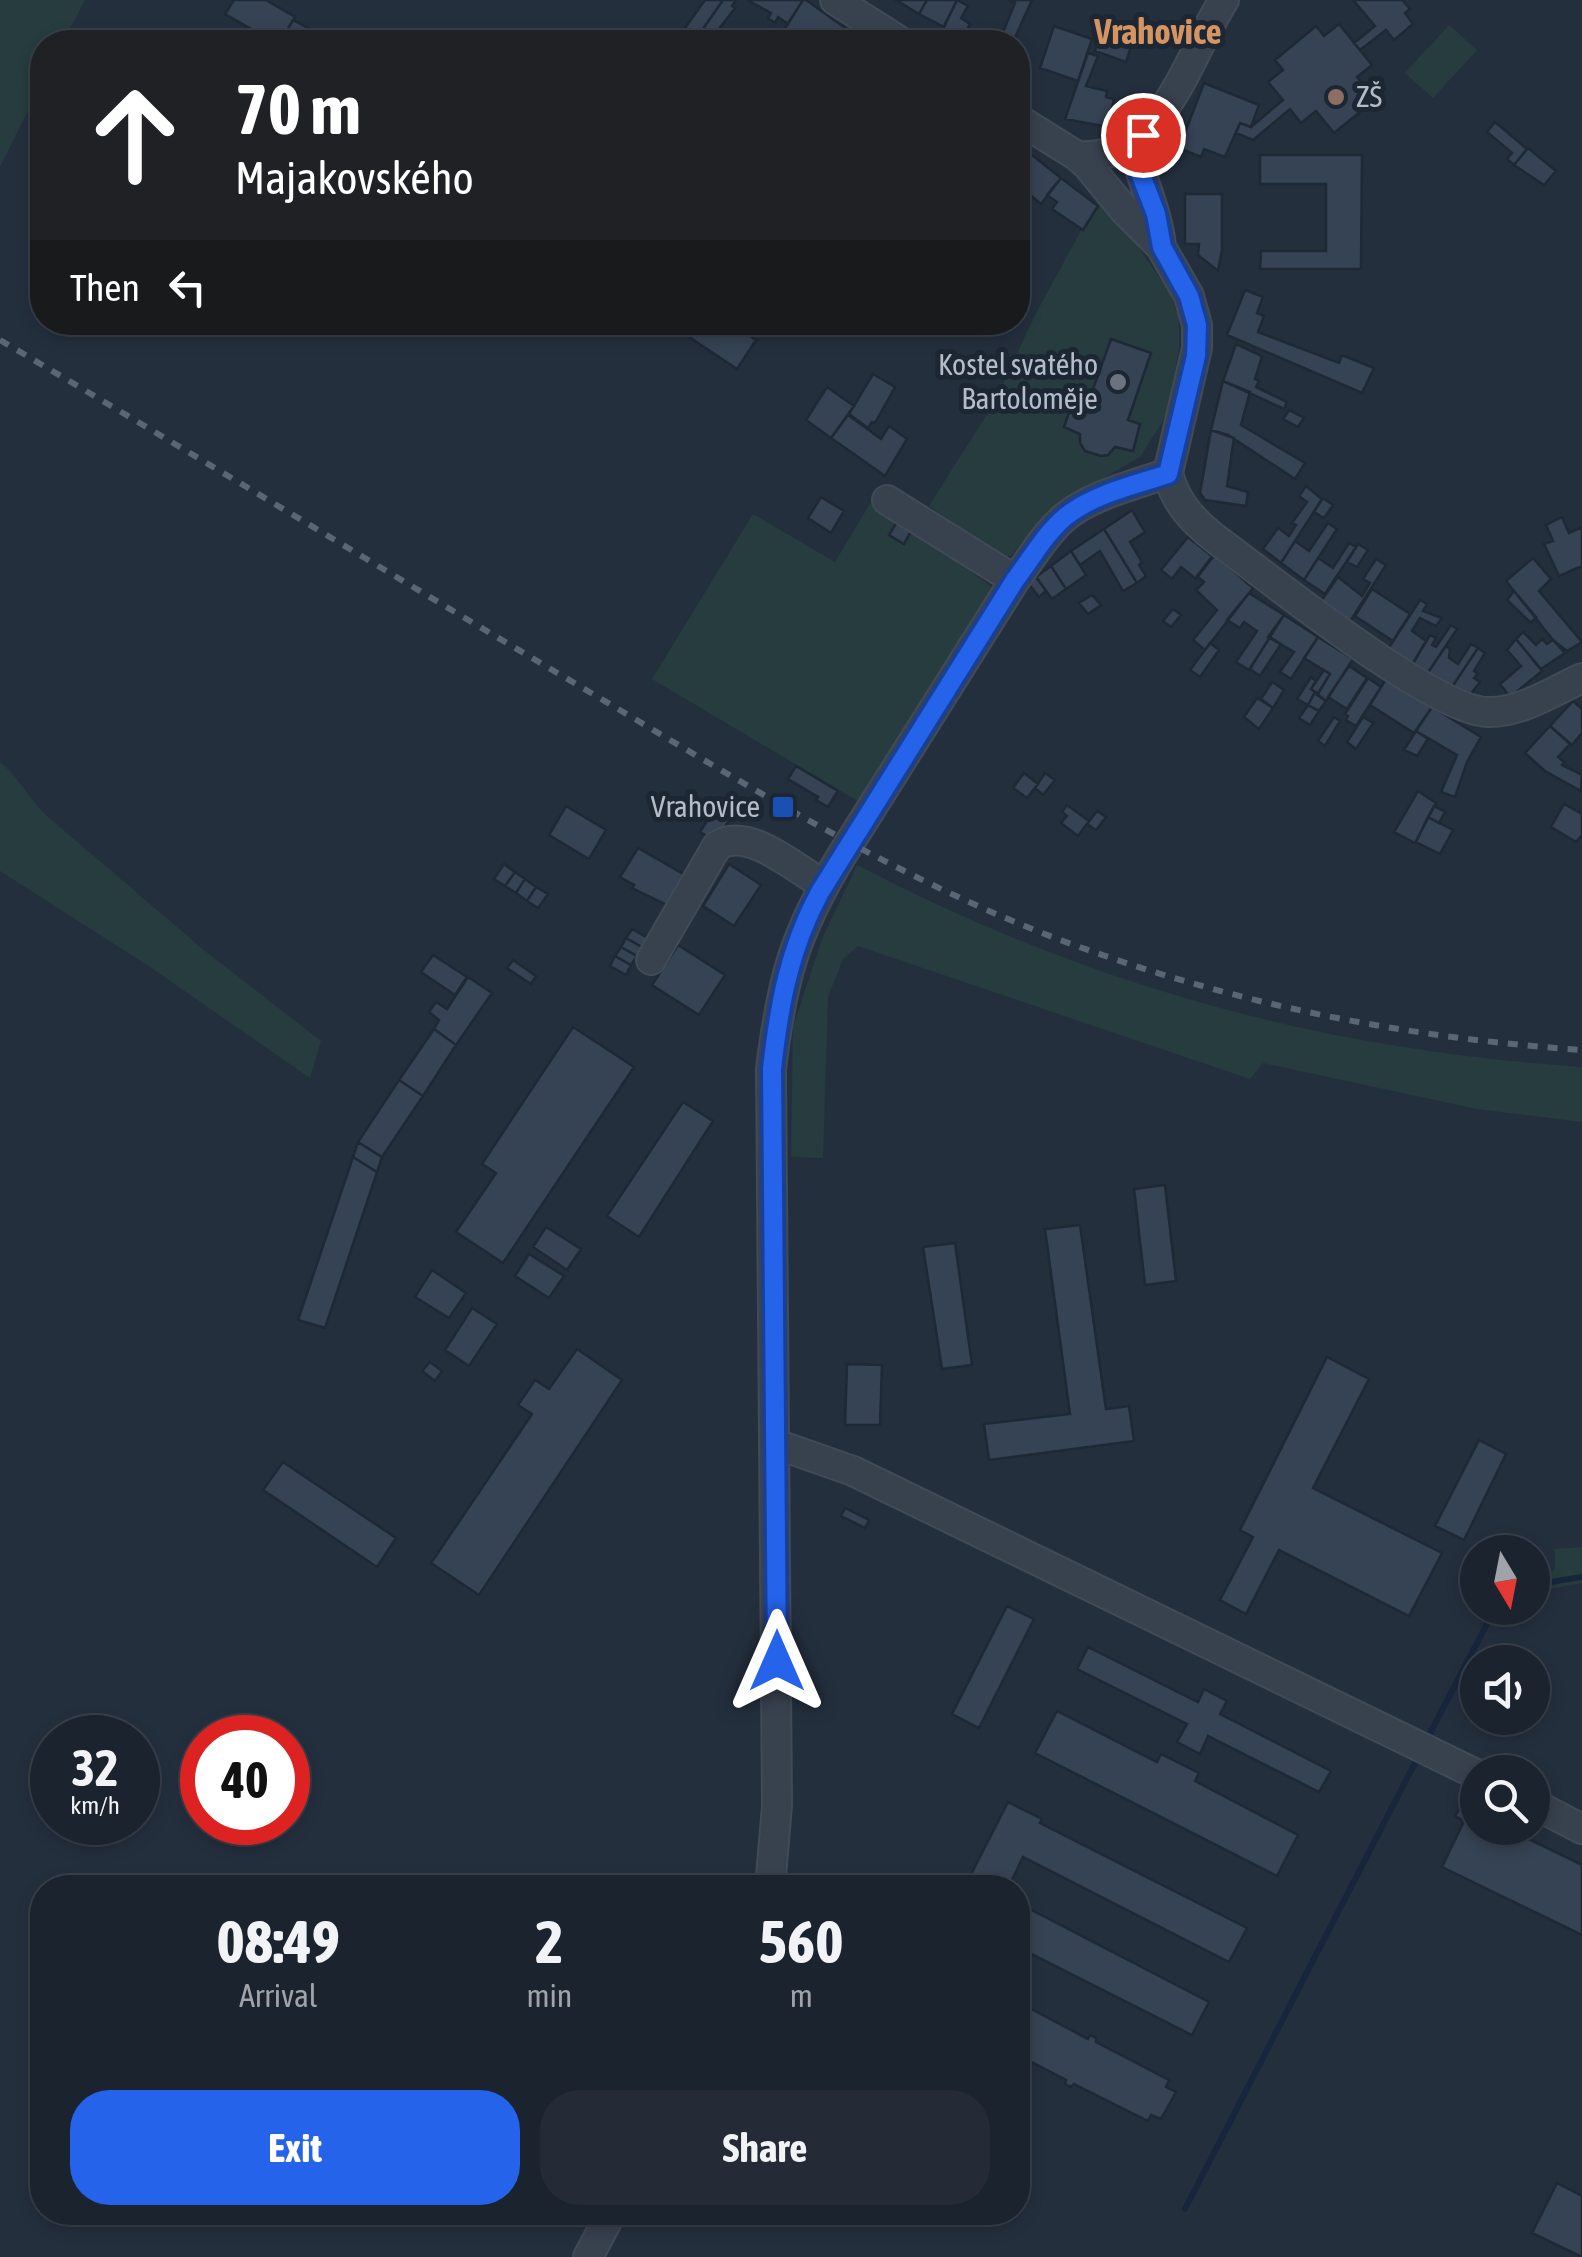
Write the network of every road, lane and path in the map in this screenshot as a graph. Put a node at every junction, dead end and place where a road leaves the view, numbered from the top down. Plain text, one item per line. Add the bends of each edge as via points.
1 (835, 0) edge
2 (1224, 0) edge
3 (881, 30) edge
4 (1030, 126) edge
5 (1136, 141) junction
6 (1078, 156) junction
7 (1162, 247) junction
8 (1168, 474) junction
9 (888, 500) dead end
10 (1015, 580) junction
11 (1582, 678) edge
12 (824, 886) junction
13 (651, 960) dead end
14 (776, 1444) junction
15 (1460, 1767) edge
16 (1550, 1813) edge
17 (1582, 1829) edge
18 (771, 1875) edge
19 (605, 2225) edge
20 (588, 2257) edge

1 - 3 street
2 - 5 street via 1161,112
4 - 6 street
5 - 6 street via 1110,154
5 - 7 street
6 - 7 street
7 - 8 street via 1189,296 1198,340
8 - 10 street via 1074,510
8 - 11 street via 1182,506 1216,540 1388,664 1457,705 1500,711
9 - 10 street
10 - 12 street
12 - 13 street via 749,840 724,842
12 - 14 street via 794,945 772,1069
14 - 15 street via 853,1471
14 - 18 street via 777,1806
16 - 17 street
19 - 20 street

